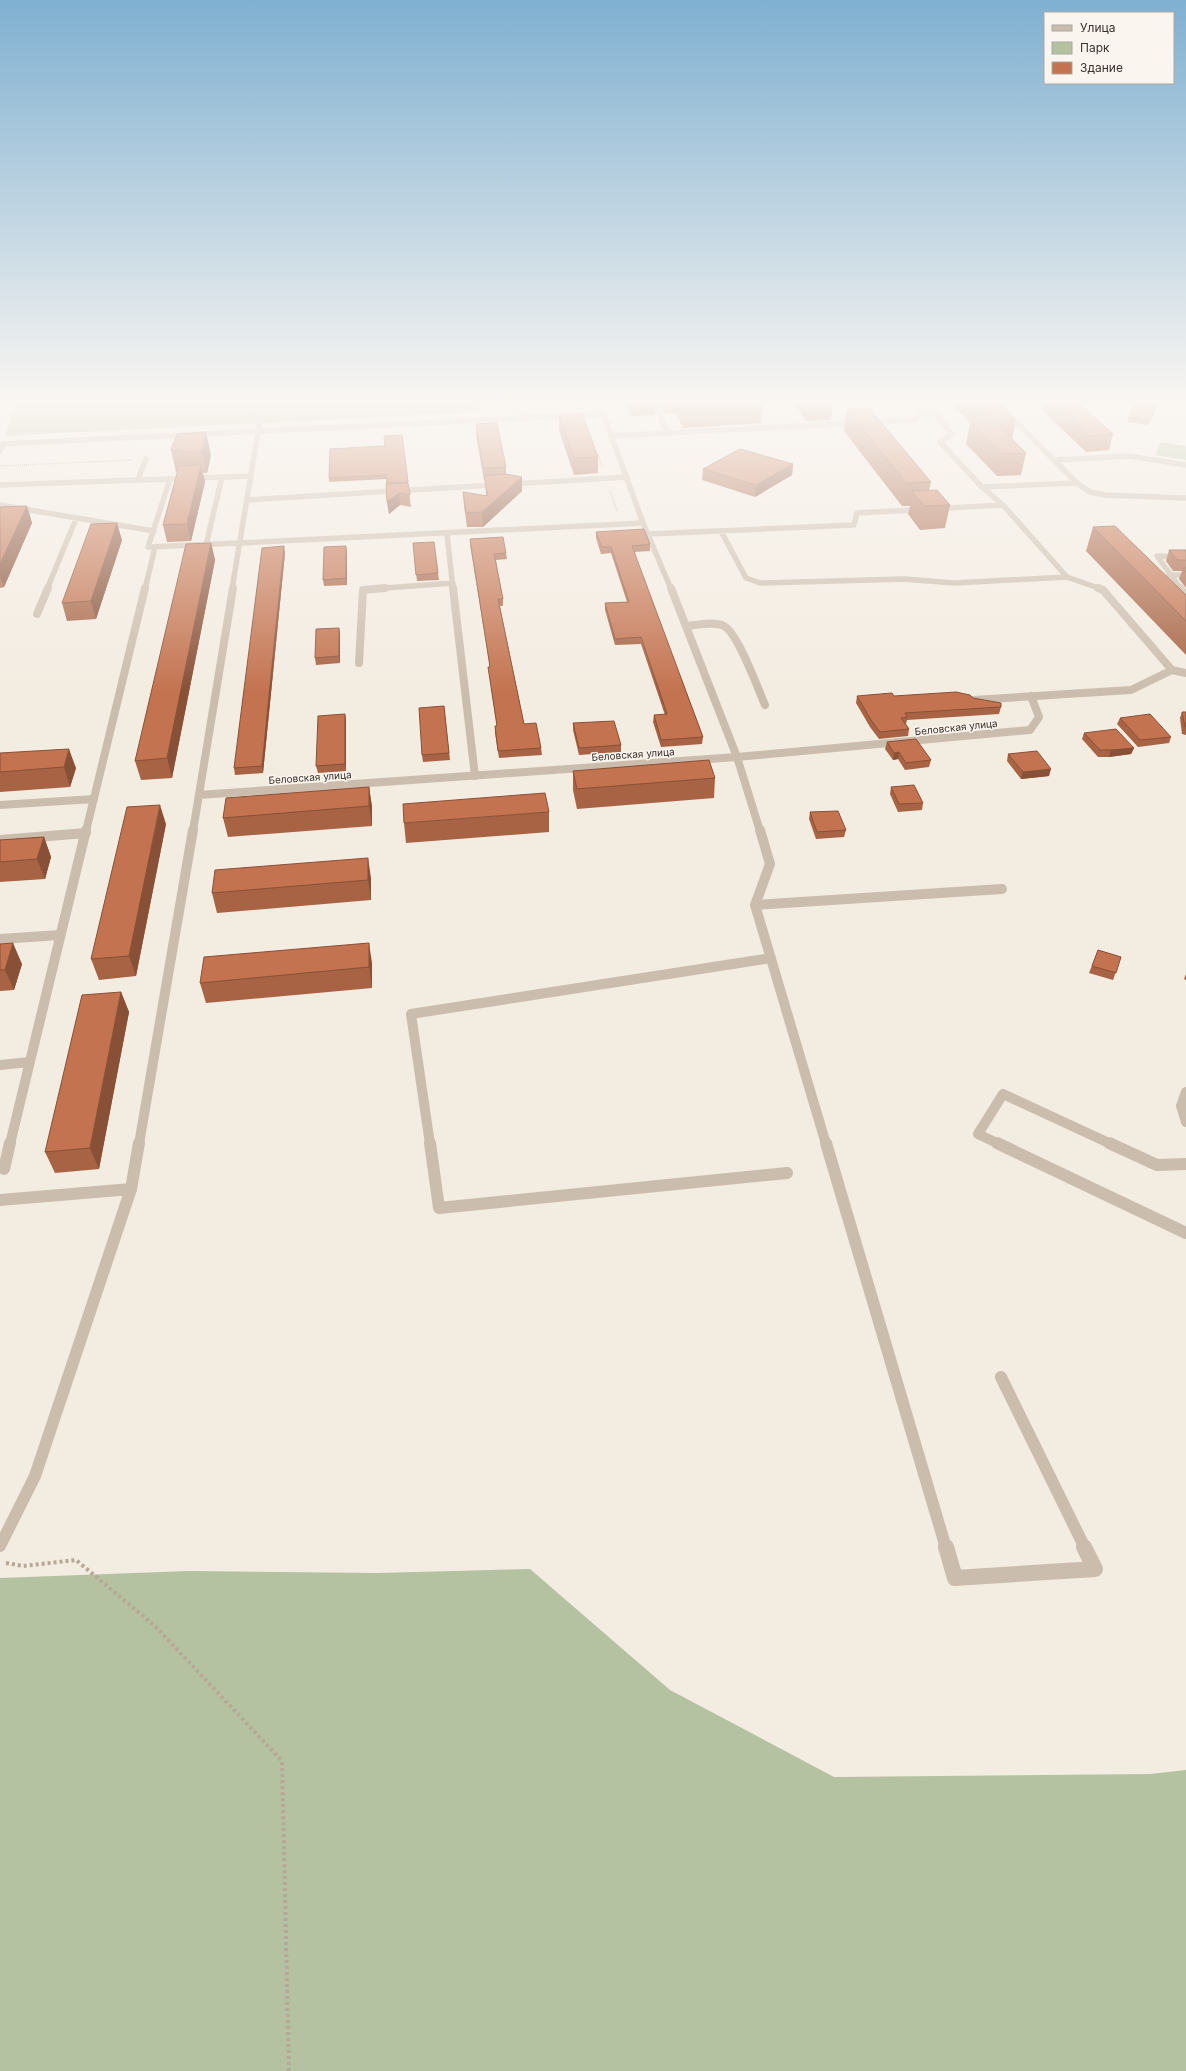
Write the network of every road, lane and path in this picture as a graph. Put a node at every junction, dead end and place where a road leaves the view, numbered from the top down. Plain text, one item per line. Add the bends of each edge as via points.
1 (164, 499) edge
2 (217, 499) edge
3 (269, 499) edge
4 (613, 499) edge
5 (635, 499) edge
6 (996, 499) edge
7 (247, 500) joint
8 (0, 505) edge
9 (1003, 505) junction
10 (76, 519) junction
11 (643, 523) junction
12 (621, 524) junction
13 (154, 530) junction
14 (721, 531) junction
15 (447, 534) junction
16 (648, 534) junction
17 (239, 544) junction
18 (206, 545) junction
19 (155, 547) junction
20 (1186, 557) edge
21 (1169, 575) junction
22 (1186, 575) edge
23 (1067, 577) junction
24 (453, 583) junction
25 (1186, 595) edge
26 (37, 614) dead end
27 (687, 626) junction
28 (359, 663) dead end
29 (1172, 670) junction
30 (1186, 673) edge
31 (1031, 696) junction
32 (973, 700) edge
33 (765, 705) dead end
34 (737, 757) junction
35 (475, 776) junction
36 (199, 795) junction
37 (94, 799) junction
38 (0, 805) edge
39 (86, 833) junction
40 (0, 840) edge
41 (1002, 889) dead end
42 (755, 905) junction
43 (60, 935) junction
44 (0, 939) edge
45 (771, 958) junction
46 (30, 1062) junction
47 (0, 1065) edge
48 (1186, 1092) edge
49 (1186, 1122) edge
50 (1186, 1164) edge
51 (4, 1169) dead end
52 (786, 1173) dead end
53 (131, 1189) junction
54 (0, 1200) edge
55 (1186, 1233) edge
56 (1002, 1377) dead end
57 (0, 1546) edge
58 (0, 1562) edge
59 (289, 2071) edge

1 - 13 street
2 - 18 street
3 - 7 street
4 - 12 path
5 - 11 street
6 - 9 street
7 - 17 street
8 - 10 street
9 - 14 street via 857,513 854,525
9 - 23 street
10 - 13 street
10 - 26 street
11 - 12 street
11 - 16 street
12 - 15 street
13 - 19 street via 148,547
14 - 16 street
14 - 23 street via 746,578 760,583 904,579 954,583
15 - 17 street
15 - 24 street
16 - 27 street
17 - 18 street
17 - 36 street
18 - 19 street
19 - 37 street
20 - 21 street via 1157,556
21 - 22 street
21 - 25 street
23 - 29 street via 1103,590
24 - 28 street via 363,590
24 - 35 street
27 - 33 street via 712,624 729,630
27 - 34 street
29 - 30 street
29 - 31 street via 1131,690
31 - 32 street
31 - 34 street, Беловская улица via 1039,717 1030,730
34 - 35 street, Беловская улица
34 - 42 street via 770,864
35 - 36 street, Беловская улица
36 - 53 street
37 - 38 street
37 - 39 street
39 - 40 street
39 - 43 street
41 - 42 street
42 - 45 street
43 - 44 street
43 - 46 street
45 - 52 street via 411,1014 439,1208
45 - 56 street via 955,1578 1095,1569
46 - 47 street
46 - 51 street
48 - 49 street via 1181,1106
50 - 55 street via 1158,1165 1003,1094 978,1134
53 - 54 street
53 - 57 street via 35,1476
58 - 59 path via 23,1566 76,1560 155,1626 282,1761

